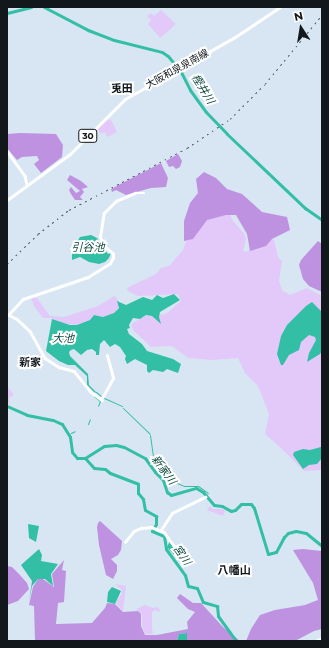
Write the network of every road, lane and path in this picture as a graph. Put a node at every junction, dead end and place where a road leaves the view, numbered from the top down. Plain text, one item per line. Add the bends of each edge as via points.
1 (280, 7) edge
2 (7, 151) edge
3 (27, 185) junction
4 (144, 193) dead end
5 (7, 200) edge
6 (8, 314) edge
7 (107, 356) dead end
8 (205, 497) dead end
9 (161, 530) junction
10 (125, 542) dead end
11 (181, 555) dead end
12 (322, 640) edge
13 (318, 641) edge

1 - 3 main road, 大阪和泉泉南線 / 30 via 241,34 125,99 70,154
2 - 3 street via 25,176
3 - 5 main road, 大阪和泉泉南線 / 30
4 - 6 street via 135,193 116,201 104,213 100,238 113,254 110,263 88,277 23,298
6 - 7 street via 30,331 45,358 59,367 74,371 94,395 102,400 113,378
8 - 9 street via 172,513
9 - 10 street via 141,528 134,531
9 - 11 street
12 - 13 highway

